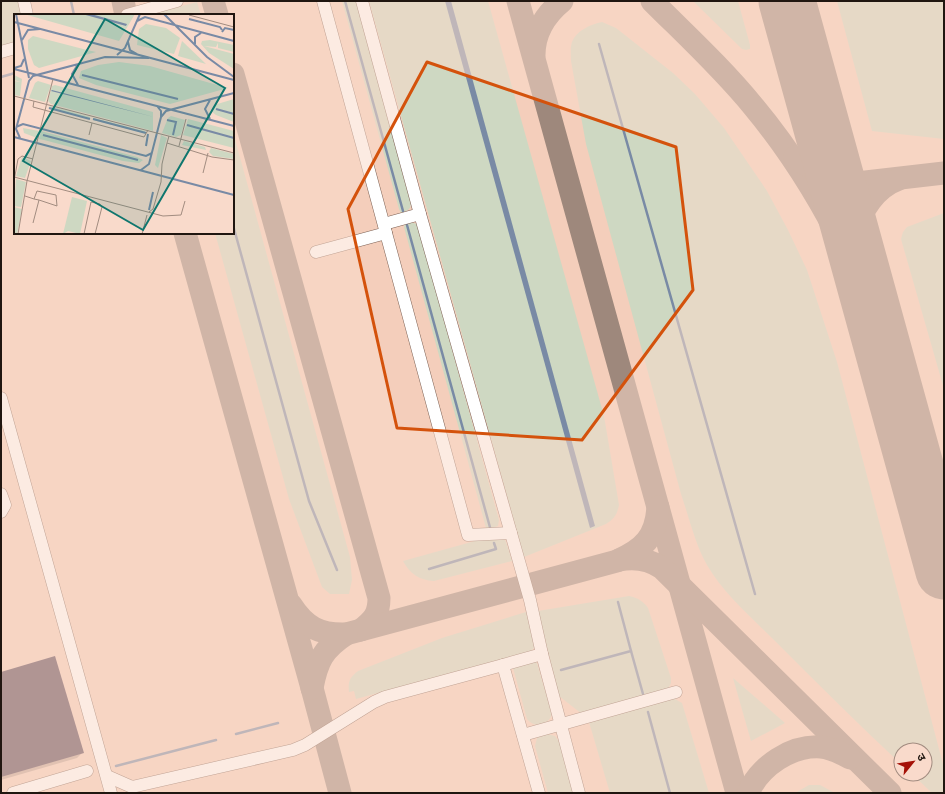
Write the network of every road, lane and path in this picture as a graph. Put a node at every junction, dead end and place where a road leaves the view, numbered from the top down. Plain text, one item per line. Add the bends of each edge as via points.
1 (24, 1) edge
2 (178, 1) edge
3 (323, 1) edge
4 (362, 1) edge
5 (27, 14) edge
6 (131, 14) edge
7 (14, 48) edge
8 (1, 52) edge
9 (420, 214) junction
10 (385, 228) junction
11 (316, 252) dead end
12 (1, 398) edge
13 (1, 494) edge
14 (1, 512) edge
15 (511, 533) junction
16 (542, 654) junction
17 (503, 664) junction
18 (676, 692) dead end
19 (560, 725) junction
20 (523, 735) junction
21 (87, 771) dead end
22 (107, 776) junction
23 (13, 793) edge
24 (111, 793) edge
25 (539, 793) edge
26 (579, 793) edge

1 - 5 lane
2 - 6 lane
3 - 10 lane
4 - 9 lane
7 - 8 lane
9 - 10 lane
9 - 15 lane
10 - 11 lane
10 - 15 lane via 468,535
12 - 22 lane
13 - 14 lane via 5,505
15 - 16 lane
16 - 17 lane
16 - 19 lane
17 - 20 lane
17 - 22 lane via 374,702 293,750 132,787
18 - 19 lane
19 - 20 lane
19 - 26 lane
20 - 25 lane
21 - 23 lane
22 - 24 lane

